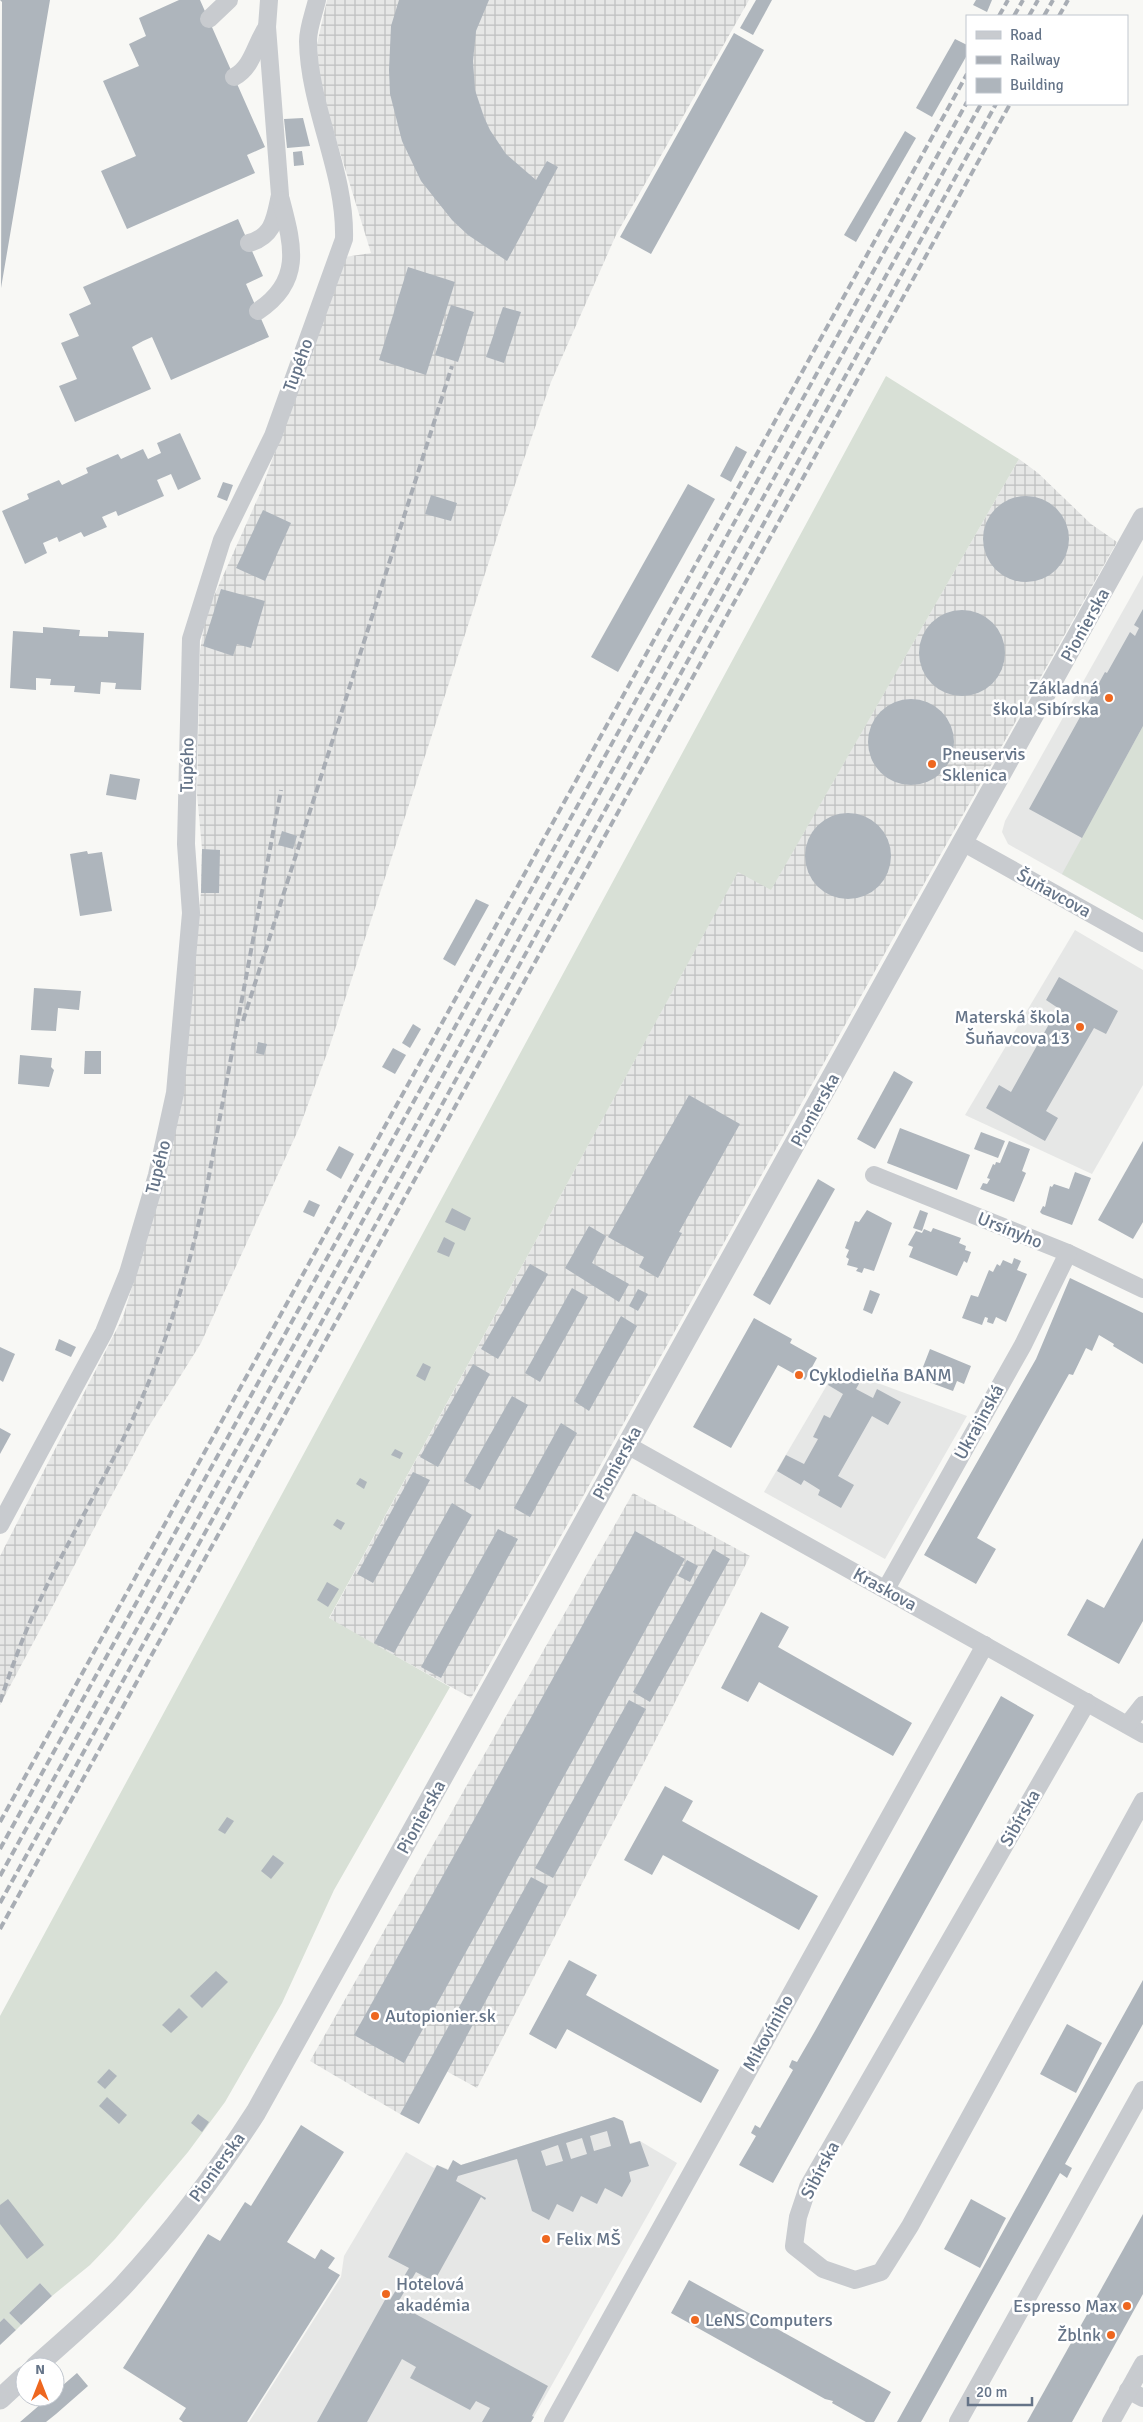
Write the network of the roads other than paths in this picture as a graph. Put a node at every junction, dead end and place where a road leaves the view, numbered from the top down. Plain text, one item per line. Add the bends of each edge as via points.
1 (229, 0) edge
2 (269, 0) edge
3 (317, 0) edge
4 (209, 19) dead end
5 (267, 27) junction
6 (234, 77) dead end
7 (280, 195) junction
8 (249, 244) dead end
9 (258, 312) dead end
10 (1143, 518) edge
11 (964, 843) junction
12 (1143, 943) edge
13 (874, 1175) dead end
14 (1068, 1253) junction
15 (1143, 1289) edge
16 (627, 1446) junction
17 (0, 1525) edge
18 (886, 1589) junction
19 (985, 1645) junction
20 (1087, 1702) junction
21 (1143, 1705) edge
22 (1136, 1729) edge
23 (1143, 1801) edge
24 (1143, 2090) edge
25 (46, 2357) edge
26 (1143, 2364) edge
27 (15, 2385) edge
28 (1136, 2394) edge
29 (0, 2399) edge
30 (553, 2422) edge
31 (958, 2422) edge
32 (1111, 2422) edge

1 - 4 street
2 - 5 street
3 - 17 street, Tupého via 308,40 313,82 342,205 344,239 273,436 222,540 192,639 186,844 191,913 175,1093 157,1175 124,1281 104,1332
5 - 6 street via 248,66
5 - 7 street
7 - 8 street via 270,230 260,240
7 - 9 street via 292,262 284,288
10 - 11 street, Pionierska
11 - 12 street, Šuňavcova
11 - 16 street, Pionierska
13 - 14 street, Ursínyho
14 - 15 street, Ursínyho
14 - 18 street, Ukrajinská via 1022,1346
16 - 18 street, Kraskova
16 - 25 street, Pionierska via 256,2112 210,2179 139,2268
18 - 19 street, Kraskova
19 - 20 street, Kraskova
19 - 30 street, Mikovíniho
20 - 22 street, Kraskova
20 - 23 street, Sibírska via 808,2187 798,2216 794,2246 823,2269 855,2280 881,2272 915,2217
21 - 22 street
24 - 31 street
26 - 28 street
27 - 29 street
28 - 32 street

